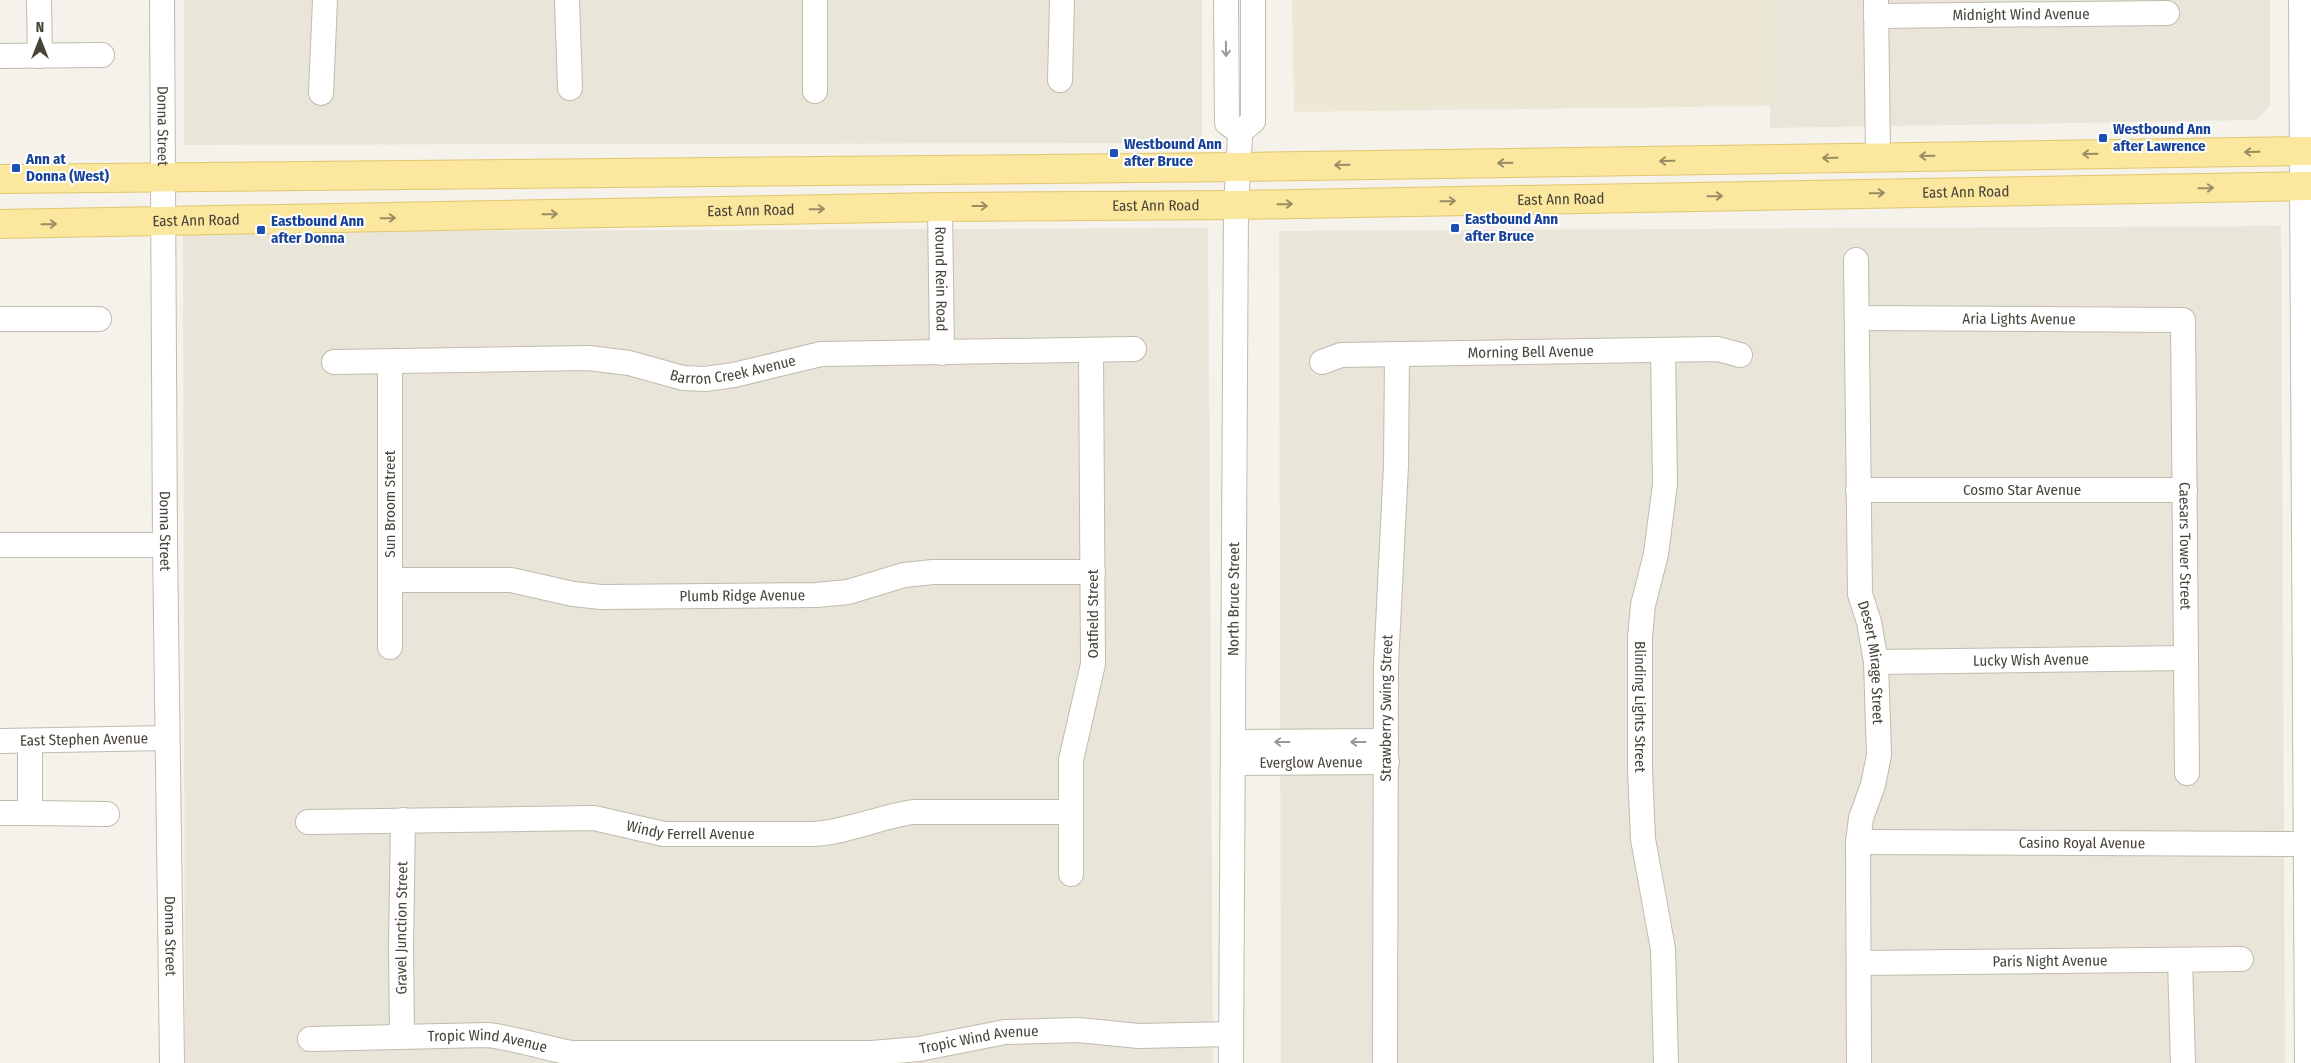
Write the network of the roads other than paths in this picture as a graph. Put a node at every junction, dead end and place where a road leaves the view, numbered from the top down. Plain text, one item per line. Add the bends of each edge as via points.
1 (39, 0) edge
2 (162, 0) edge
3 (325, 0) edge
4 (567, 0) edge
5 (815, 0) edge
6 (1062, 0) edge
7 (1226, 0) edge
8 (1253, 0) edge
9 (2301, 0) edge
10 (2085, 7) edge
11 (1876, 8) edge
12 (2167, 13) dead end
13 (102, 55) dead end
14 (0, 56) edge
15 (40, 56) junction
16 (1060, 80) dead end
17 (570, 88) dead end
18 (815, 91) dead end
19 (321, 93) dead end
20 (1240, 137) dead end
21 (2306, 151) edge
22 (1878, 157) junction
23 (1239, 167) junction
24 (0, 179) edge
25 (164, 179) junction
26 (2306, 186) edge
27 (1236, 205) junction
28 (940, 207) junction
29 (164, 222) junction
30 (0, 224) edge
31 (1856, 260) dead end
32 (1857, 318) junction
33 (0, 319) edge
34 (99, 319) dead end
35 (2183, 320) joint
36 (1134, 349) dead end
37 (1664, 350) junction
38 (1091, 351) junction
39 (942, 353) junction
40 (1397, 354) junction
41 (1740, 355) dead end
42 (334, 362) dead end
43 (390, 362) junction
44 (1322, 362) dead end
45 (1858, 490) junction
46 (2185, 490) junction
47 (0, 545) edge
48 (165, 545) junction
49 (1093, 572) junction
50 (390, 580) junction
51 (2308, 598) edge
52 (390, 647) dead end
53 (2186, 658) junction
54 (1876, 662) junction
55 (167, 738) junction
56 (0, 741) edge
57 (30, 741) junction
58 (1233, 752) junction
59 (1386, 752) junction
60 (2187, 773) dead end
61 (1071, 812) junction
62 (0, 813) edge
63 (30, 813) junction
64 (107, 814) dead end
65 (404, 820) junction
66 (308, 822) dead end
67 (1858, 842) junction
68 (2306, 844) junction
69 (1072, 874) dead end
70 (2241, 959) dead end
71 (2180, 960) junction
72 (1859, 963) junction
73 (1232, 1034) junction
74 (402, 1036) junction
75 (310, 1039) dead end
76 (172, 1063) edge
77 (1231, 1063) edge
78 (1385, 1063) edge
79 (1666, 1063) edge
80 (1859, 1063) edge
81 (2183, 1063) edge
82 (2307, 1063) edge

1 - 15 street
2 - 25 street, Donna Street
3 - 19 street
4 - 17 street
5 - 18 street
6 - 16 street
7 -> 8 street via 1227,123 1240,132 1253,121
9 - 21 street
10 - 11 street, Midnight Wind Avenue
10 - 12 street, Midnight Wind Avenue
11 - 22 street
13 - 15 street
14 - 15 street
20 - 23 street, North Bruce Street
21 -> 22 main road
21 - 26 street
22 -> 23 main road
23 - 25 main road
23 - 27 street, North Bruce Street
24 - 25 main road
25 - 29 street, Donna Street
27 -> 26 main road, East Ann Road
26 - 51 street
28 -> 27 main road, East Ann Road
27 - 58 street, North Bruce Street
29 -> 28 main road, East Ann Road
28 - 39 street, Round Rein Road
30 -> 29 main road, East Ann Road
29 - 48 street, Donna Street
31 - 32 street, Desert Mirage Street
32 - 35 street, Aria Lights Avenue
32 - 45 street, Desert Mirage Street
33 - 34 street
35 - 46 street, Caesars Tower Street
36 - 38 street, Barron Creek Avenue
37 - 40 street, Morning Bell Avenue
37 - 41 street, Morning Bell Avenue via 1718,349
37 - 79 street, Blinding Lights Street via 1665,484 1640,637 1640,771 1643,839 1663,950
38 - 39 street, Barron Creek Avenue
38 - 49 street, Oatfield Street
39 - 43 street, Barron Creek Avenue via 822,354 705,379 683,378 629,363 589,358
40 - 44 street, Morning Bell Avenue via 1341,355
40 - 59 street, Strawberry Swing Street
42 - 43 street, Barron Creek Avenue
43 - 50 street, Sun Broom Street
45 - 46 street, Cosmo Star Avenue
45 - 54 street, Desert Mirage Street via 1860,594
46 - 53 street, Caesars Tower Street
47 - 48 street
48 - 55 street, Donna Street
49 - 50 street, Plumb Ridge Avenue via 933,572 904,575 848,592 816,596 601,597 511,580
49 - 61 street, Oatfield Street via 1094,664 1072,760
50 - 52 street, Sun Broom Street
51 - 68 street
53 - 54 street, Lucky Wish Avenue
53 - 60 street, Caesars Tower Street
54 - 67 street, Desert Mirage Street via 1879,756 1874,785 1861,818
55 - 57 street, East Stephen Avenue
55 - 76 street, Donna Street
56 - 57 street, East Stephen Avenue
57 - 63 street
58 - 59 street, Everglow Avenue
58 - 73 street, North Bruce Street
59 - 78 street, Strawberry Swing Street
61 - 65 street, Windy Ferrell Avenue via 913,812 833,833 794,834 664,834 594,818
61 - 69 street, Oatfield Street
62 - 63 street
63 - 64 street
65 - 66 street, Windy Ferrell Avenue
65 - 74 street, Gravel Junction Street
67 - 68 street, Casino Royal Avenue
67 - 72 street, Desert Mirage Street
68 - 82 street
70 - 71 street, Paris Night Avenue
71 - 72 street, Paris Night Avenue
71 - 81 street
72 - 80 street, Desert Mirage Street
73 - 74 street, Tropic Wind Avenue via 1139,1036 1078,1030 1005,1032 919,1049 872,1053 572,1053 488,1035
73 - 77 street, North Bruce Street
74 - 75 street, Tropic Wind Avenue

